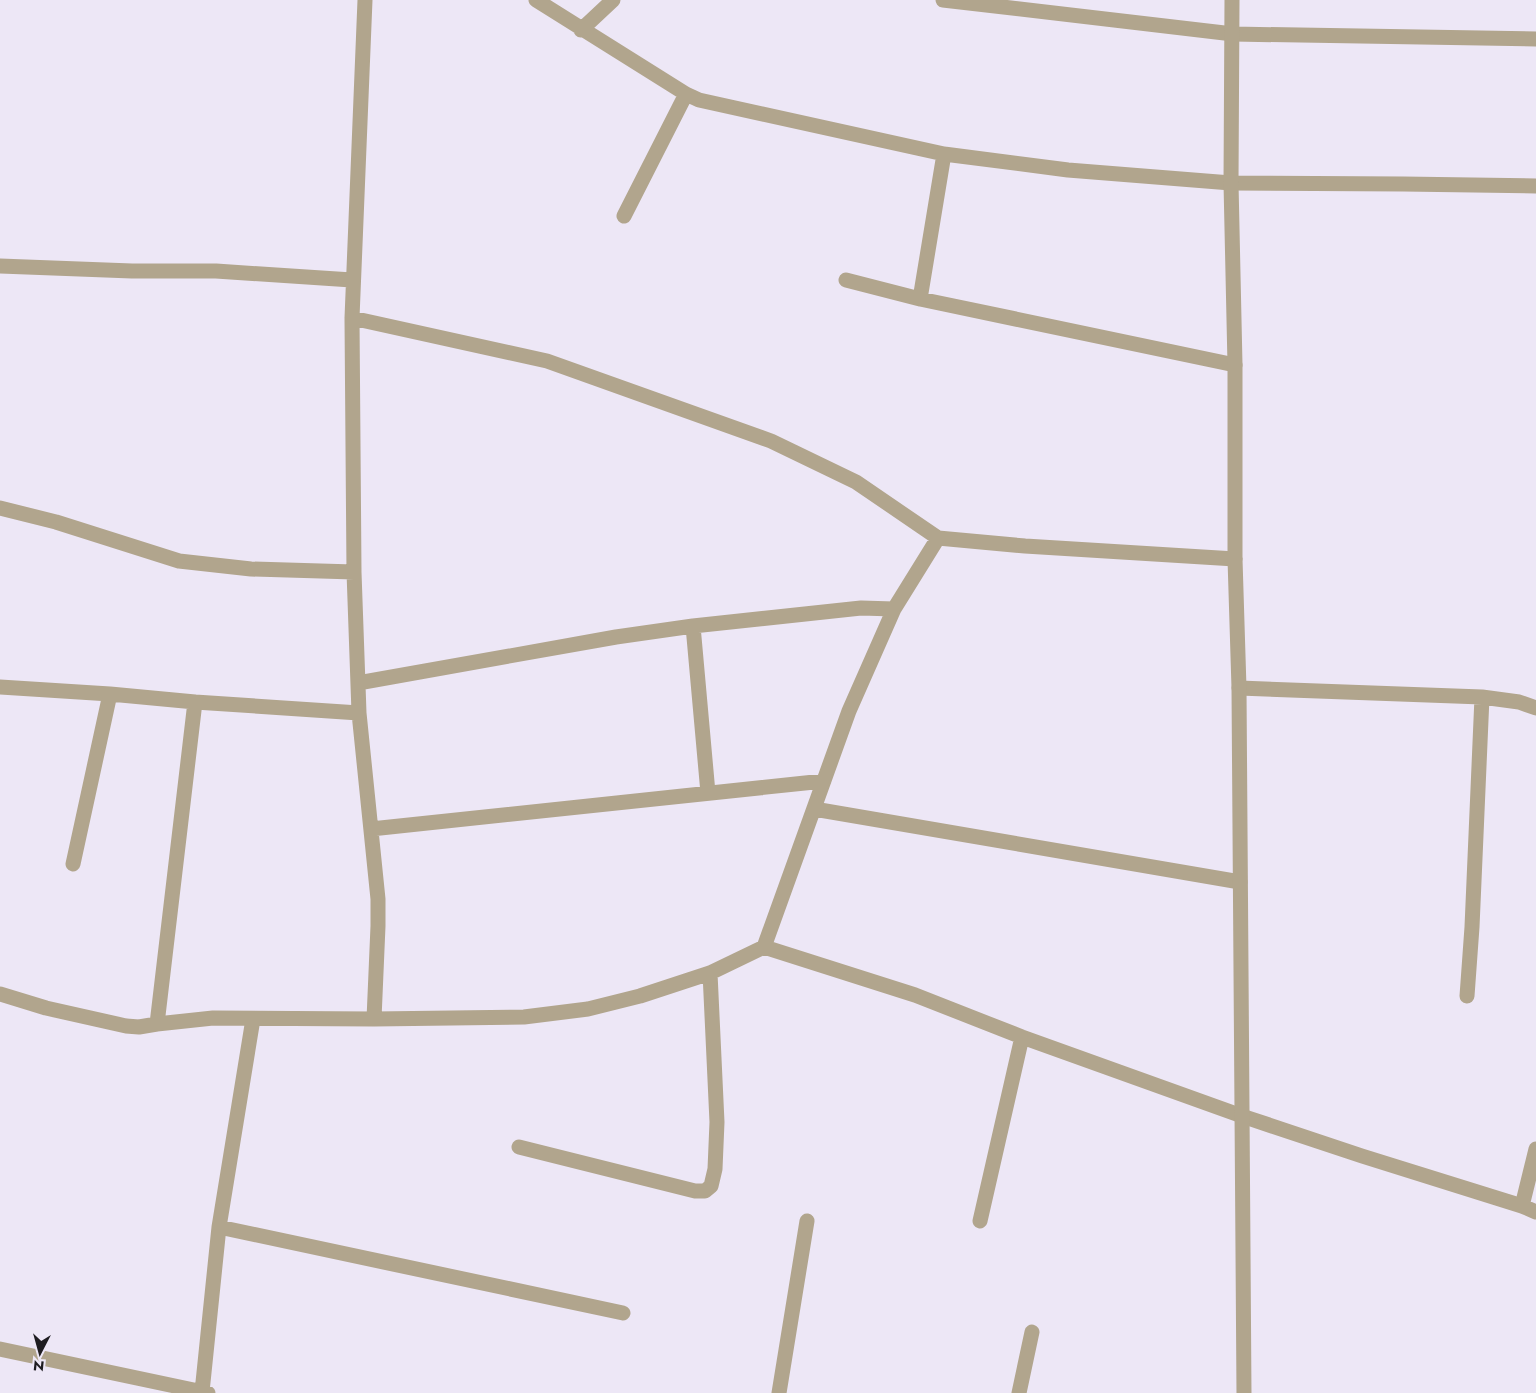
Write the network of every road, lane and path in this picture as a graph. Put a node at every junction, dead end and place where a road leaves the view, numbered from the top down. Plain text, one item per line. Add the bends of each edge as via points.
1 (365, 0) edge
2 (536, 0) edge
3 (613, 0) edge
4 (943, 0) edge
5 (1232, 0) edge
6 (581, 30) junction
7 (1233, 34) junction
8 (1536, 39) edge
9 (686, 94) junction
10 (944, 154) junction
11 (1231, 184) junction
12 (1536, 186) edge
13 (624, 216) dead end
14 (0, 266) edge
15 (352, 280) junction
16 (846, 280) dead end
17 (920, 299) junction
18 (352, 318) junction
19 (1235, 365) junction
20 (0, 508) edge
21 (938, 538) junction
22 (1235, 558) junction
23 (354, 572) junction
24 (894, 609) junction
25 (693, 626) junction
26 (358, 683) junction
27 (0, 687) edge
28 (1239, 688) junction
29 (110, 694) junction
30 (1482, 697) junction
31 (195, 702) junction
32 (1536, 708) edge
33 (359, 713) junction
34 (824, 781) junction
35 (708, 794) junction
36 (814, 809) junction
37 (371, 829) junction
38 (73, 864) dead end
39 (1240, 882) junction
40 (764, 947) junction
41 (710, 973) junction
42 (0, 994) edge
43 (1467, 996) dead end
44 (253, 1019) junction
45 (374, 1019) junction
46 (157, 1024) junction
47 (1022, 1037) junction
48 (1242, 1116) junction
49 (519, 1147) dead end
50 (1536, 1149) edge
51 (1522, 1206) junction
52 (1536, 1212) edge
53 (807, 1221) dead end
54 (980, 1221) dead end
55 (219, 1227) junction
56 (623, 1313) dead end
57 (1032, 1332) dead end
58 (0, 1349) edge
59 (205, 1392) edge
60 (779, 1393) edge
61 (1019, 1393) edge
62 (1244, 1393) edge

1 - 15 street
2 - 6 street
3 - 6 street
4 - 7 street
5 - 7 street
6 - 9 street
7 - 8 street
7 - 11 street
9 - 10 street via 699,100
9 - 13 street
10 - 11 street via 1068,170
10 - 17 street
11 - 12 street
11 - 19 street
14 - 15 street via 216,271
15 - 18 street
16 - 17 street
17 - 19 street
18 - 21 street via 547,362 771,441 856,482
18 - 23 street
19 - 22 street
20 - 23 street via 70,526 179,561 251,569
21 - 22 street
21 - 24 street
22 - 28 street
23 - 26 street
24 - 25 street via 861,608
24 - 34 street via 849,711
25 - 26 street
25 - 35 street
26 - 33 street
27 - 29 street
28 - 30 street
28 - 39 street
29 - 31 street
29 - 38 street
30 - 32 street
30 - 43 street
31 - 33 street
31 - 46 street
33 - 37 street
34 - 35 street
34 - 36 street
35 - 37 street
36 - 39 street
36 - 40 street
37 - 45 street via 378,899
39 - 48 street
40 - 41 street
40 - 47 street via 915,994
41 - 45 street via 588,1009 524,1017
41 - 49 street via 717,1122 711,1186 705,1191 695,1191
42 - 46 street via 126,1026
44 - 45 street
44 - 46 street via 212,1018
44 - 55 street
47 - 48 street
47 - 54 street
48 - 51 street
48 - 62 street
50 - 51 street
51 - 52 street
53 - 60 street
55 - 56 street
55 - 59 street
57 - 61 street
58 - 59 street

